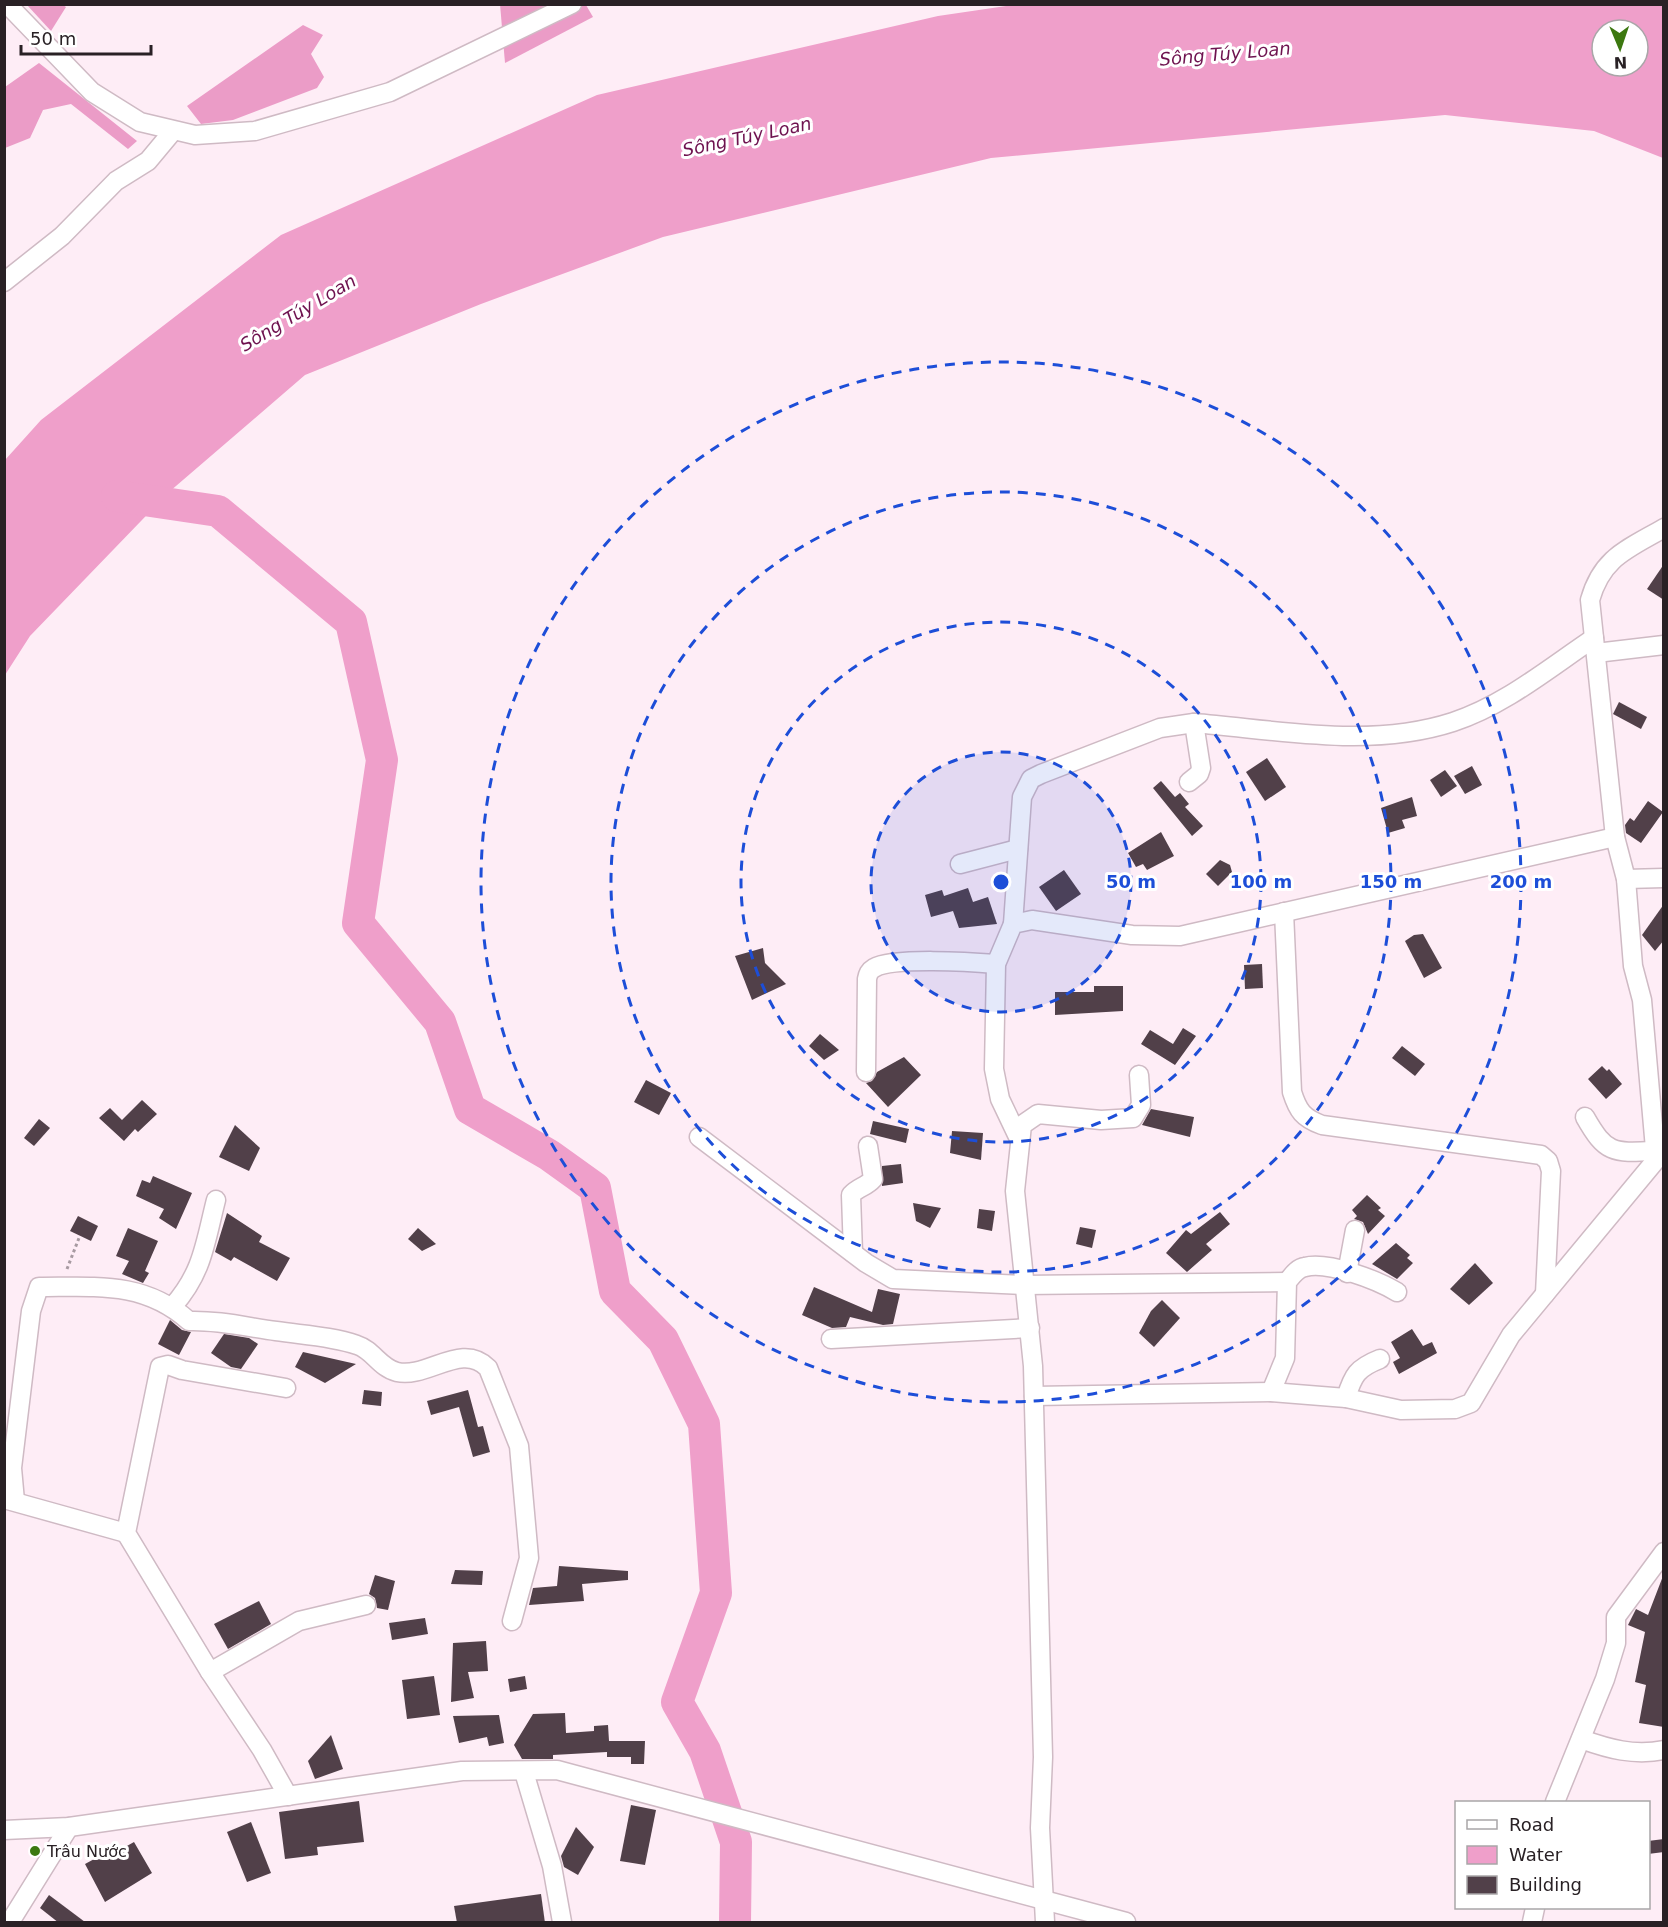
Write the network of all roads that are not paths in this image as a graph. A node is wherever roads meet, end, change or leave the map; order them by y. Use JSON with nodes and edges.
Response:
{"nodes":[{"id":1,"x":7,"y":4,"type":"edge"},
{"id":2,"x":572,"y":4,"type":"edge"},
{"id":3,"x":173,"y":131,"type":"junction"},
{"id":4,"x":4,"y":282,"type":"edge"},
{"id":5,"x":1664,"y":528,"type":"edge"},
{"id":6,"x":1664,"y":645,"type":"edge"},
{"id":7,"x":1595,"y":646,"type":"junction"},
{"id":8,"x":1194,"y":723,"type":"junction"},
{"id":9,"x":1189,"y":783,"type":"dead end"},
{"id":10,"x":1615,"y":837,"type":"junction"},
{"id":11,"x":1018,"y":849,"type":"junction"},
{"id":12,"x":960,"y":864,"type":"dead end"},
{"id":13,"x":1664,"y":878,"type":"edge"},
{"id":14,"x":1626,"y":879,"type":"junction"},
{"id":15,"x":1284,"y":912,"type":"junction"},
{"id":16,"x":1013,"y":924,"type":"junction"},
{"id":17,"x":996,"y":964,"type":"junction"},
{"id":18,"x":866,"y":1072,"type":"dead end"},
{"id":19,"x":1139,"y":1075,"type":"dead end"},
{"id":20,"x":1585,"y":1116,"type":"dead end"},
{"id":21,"x":699,"y":1137,"type":"dead end"},
{"id":22,"x":1022,"y":1145,"type":"junction"},
{"id":23,"x":868,"y":1146,"type":"dead end"},
{"id":24,"x":1658,"y":1156,"type":"edge"},
{"id":25,"x":216,"y":1200,"type":"dead end"},
{"id":26,"x":1355,"y":1230,"type":"dead end"},
{"id":27,"x":853,"y":1253,"type":"junction"},
{"id":28,"x":1347,"y":1273,"type":"junction"},
{"id":29,"x":1287,"y":1282,"type":"junction"},
{"id":30,"x":1023,"y":1285,"type":"junction"},
{"id":31,"x":1397,"y":1292,"type":"dead end"},
{"id":32,"x":1545,"y":1294,"type":"junction"},
{"id":33,"x":173,"y":1306,"type":"junction"},
{"id":34,"x":1030,"y":1328,"type":"junction"},
{"id":35,"x":831,"y":1339,"type":"dead end"},
{"id":36,"x":1380,"y":1359,"type":"dead end"},
{"id":37,"x":286,"y":1388,"type":"dead end"},
{"id":38,"x":1271,"y":1392,"type":"junction"},
{"id":39,"x":1034,"y":1396,"type":"junction"},
{"id":40,"x":1346,"y":1398,"type":"junction"},
{"id":41,"x":10,"y":1500,"type":"edge"},
{"id":42,"x":126,"y":1533,"type":"junction"},
{"id":43,"x":1664,"y":1552,"type":"edge"},
{"id":44,"x":366,"y":1605,"type":"dead end"},
{"id":45,"x":512,"y":1621,"type":"dead end"},
{"id":46,"x":210,"y":1672,"type":"junction"},
{"id":47,"x":1581,"y":1740,"type":"junction"},
{"id":48,"x":1664,"y":1750,"type":"edge"},
{"id":49,"x":524,"y":1772,"type":"junction"},
{"id":50,"x":288,"y":1797,"type":"junction"},
{"id":51,"x":1556,"y":1801,"type":"edge"},
{"id":52,"x":69,"y":1827,"type":"junction"},
{"id":53,"x":4,"y":1830,"type":"edge"},
{"id":54,"x":1045,"y":1900,"type":"junction"},
{"id":55,"x":10,"y":1923,"type":"edge"},
{"id":56,"x":562,"y":1923,"type":"edge"},
{"id":57,"x":1045,"y":1923,"type":"edge"},
{"id":58,"x":1126,"y":1923,"type":"edge"}],
"edges":[{"from":1,"to":3,"type":"street"},
{"from":2,"to":3,"type":"street"},
{"from":3,"to":4,"type":"street"},
{"from":5,"to":7,"type":"street"},
{"from":6,"to":7,"type":"street"},
{"from":7,"to":8,"type":"street"},
{"from":7,"to":10,"type":"street"},
{"from":8,"to":9,"type":"street"},
{"from":8,"to":11,"type":"street"},
{"from":10,"to":14,"type":"street"},
{"from":10,"to":15,"type":"street"},
{"from":11,"to":12,"type":"street"},
{"from":11,"to":16,"type":"street"},
{"from":13,"to":14,"type":"street"},
{"from":14,"to":24,"type":"street"},
{"from":15,"to":16,"type":"street"},
{"from":15,"to":32,"type":"street"},
{"from":16,"to":17,"type":"street"},
{"from":17,"to":18,"type":"street"},
{"from":17,"to":22,"type":"street"},
{"from":19,"to":22,"type":"street"},
{"from":20,"to":24,"type":"street"},
{"from":21,"to":27,"type":"street"},
{"from":22,"to":30,"type":"street"},
{"from":23,"to":27,"type":"street"},
{"from":24,"to":32,"type":"street"},
{"from":25,"to":33,"type":"street"},
{"from":26,"to":28,"type":"street"},
{"from":27,"to":30,"type":"street"},
{"from":28,"to":29,"type":"street"},
{"from":28,"to":31,"type":"street"},
{"from":29,"to":30,"type":"street"},
{"from":29,"to":38,"type":"street"},
{"from":30,"to":34,"type":"street"},
{"from":32,"to":40,"type":"street"},
{"from":33,"to":41,"type":"street"},
{"from":33,"to":45,"type":"street"},
{"from":34,"to":35,"type":"street"},
{"from":34,"to":39,"type":"street"},
{"from":36,"to":40,"type":"street"},
{"from":37,"to":42,"type":"street"},
{"from":38,"to":39,"type":"street"},
{"from":38,"to":40,"type":"street"},
{"from":39,"to":54,"type":"street"},
{"from":41,"to":42,"type":"street"},
{"from":42,"to":46,"type":"street"},
{"from":43,"to":47,"type":"street"},
{"from":44,"to":46,"type":"street"},
{"from":46,"to":50,"type":"street"},
{"from":47,"to":48,"type":"street"},
{"from":47,"to":51,"type":"street"},
{"from":49,"to":50,"type":"street"},
{"from":49,"to":54,"type":"street"},
{"from":49,"to":56,"type":"street"},
{"from":50,"to":52,"type":"street"},
{"from":52,"to":53,"type":"street"},
{"from":52,"to":55,"type":"street"},
{"from":54,"to":57,"type":"street"},
{"from":54,"to":58,"type":"street"}]}
